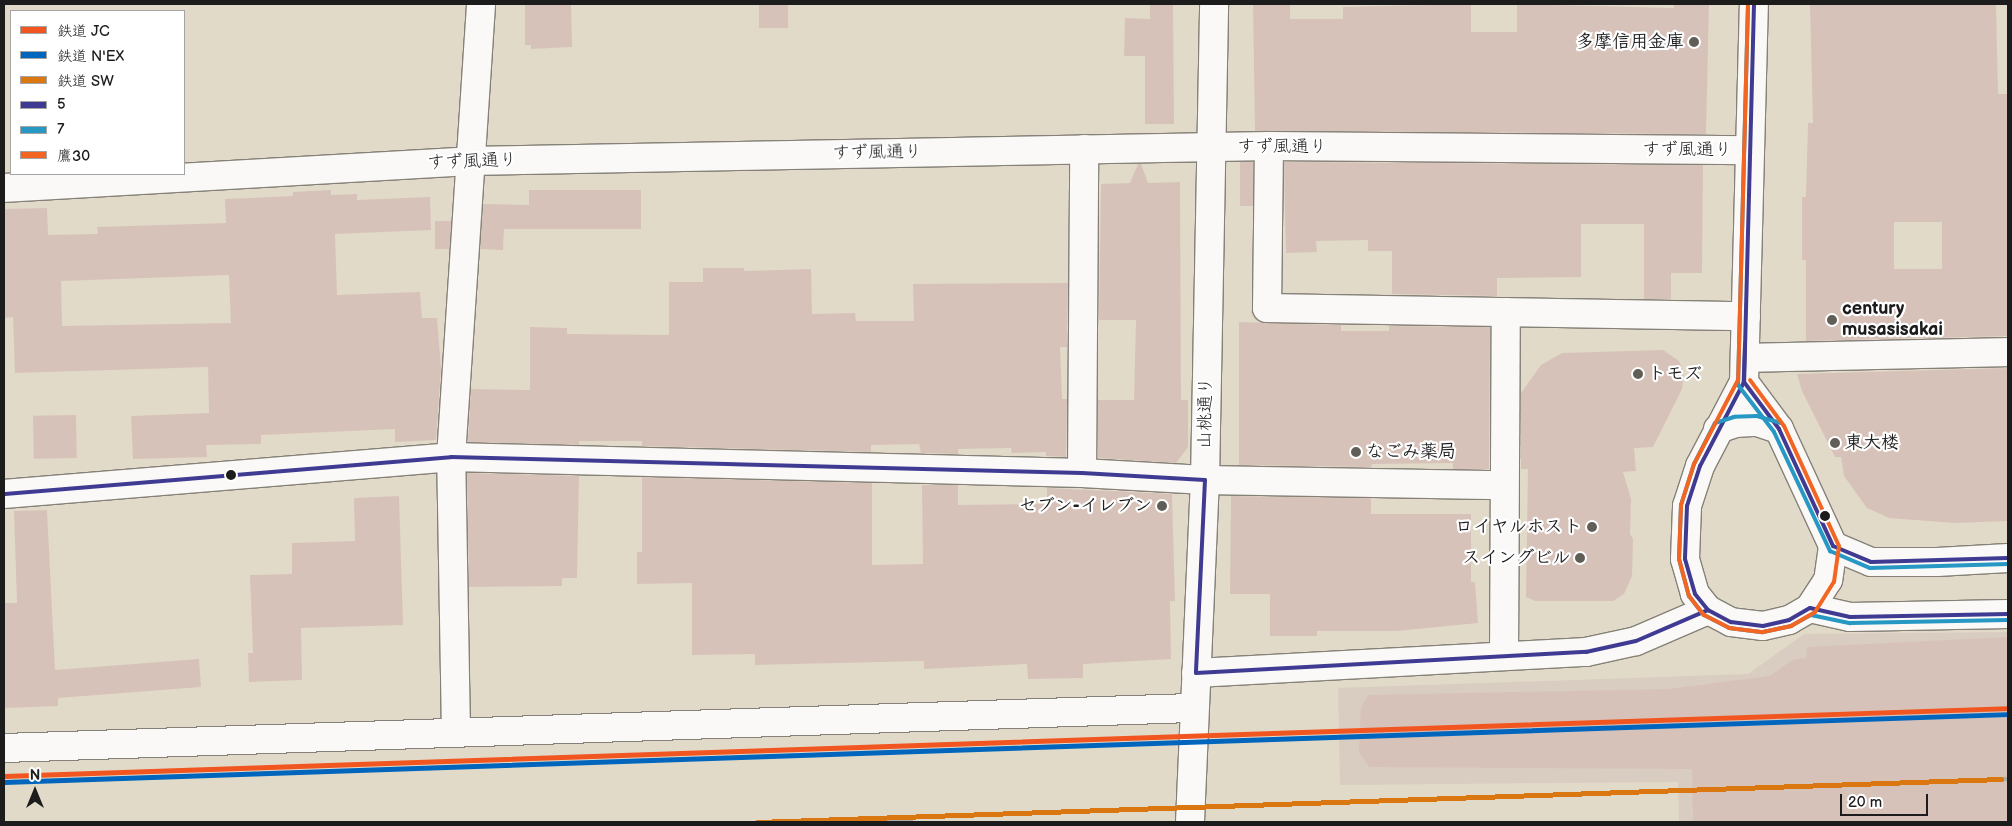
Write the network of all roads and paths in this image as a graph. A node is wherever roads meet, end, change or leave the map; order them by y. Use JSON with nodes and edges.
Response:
{"nodes":[{"id":1,"x":481,"y":4,"type":"edge"},
{"id":2,"x":1214,"y":4,"type":"edge"},
{"id":3,"x":1754,"y":4,"type":"edge"},
{"id":4,"x":1269,"y":146,"type":"junction"},
{"id":5,"x":1210,"y":147,"type":"junction"},
{"id":6,"x":1084,"y":149,"type":"junction"},
{"id":7,"x":1750,"y":150,"type":"junction"},
{"id":8,"x":469,"y":161,"type":"junction"},
{"id":9,"x":4,"y":188,"type":"edge"},
{"id":10,"x":1506,"y":312,"type":"junction"},
{"id":11,"x":1746,"y":316,"type":"junction"},
{"id":12,"x":2008,"y":352,"type":"edge"},
{"id":13,"x":1745,"y":370,"type":"junction"},
{"id":14,"x":1718,"y":429,"type":"junction"},
{"id":15,"x":1779,"y":429,"type":"junction"},
{"id":16,"x":451,"y":457,"type":"junction"},
{"id":17,"x":1082,"y":473,"type":"junction"},
{"id":18,"x":1205,"y":480,"type":"junction"},
{"id":19,"x":1504,"y":485,"type":"junction"},
{"id":20,"x":4,"y":494,"type":"edge"},
{"id":21,"x":1833,"y":546,"type":"junction"},
{"id":22,"x":2008,"y":558,"type":"edge"},
{"id":23,"x":1810,"y":608,"type":"junction"},
{"id":24,"x":1708,"y":610,"type":"junction"},
{"id":25,"x":2008,"y":614,"type":"edge"},
{"id":26,"x":1504,"y":656,"type":"junction"},
{"id":27,"x":1196,"y":672,"type":"junction"},
{"id":28,"x":1194,"y":708,"type":"junction"},
{"id":29,"x":456,"y":733,"type":"junction"},
{"id":30,"x":4,"y":748,"type":"edge"},
{"id":31,"x":1190,"y":822,"type":"edge"}],
"edges":[{"from":1,"to":8,"type":"street"},
{"from":2,"to":5,"type":"street","name":"山桃通り"},
{"from":3,"to":7,"type":"street"},
{"from":4,"to":5,"type":"street","name":"すず風通り"},
{"from":4,"to":7,"type":"street","name":"すず風通り"},
{"from":4,"to":10,"type":"street"},
{"from":5,"to":6,"type":"street","name":"すず風通り"},
{"from":5,"to":18,"type":"street","name":"山桃通り"},
{"from":6,"to":8,"type":"street","name":"すず風通り"},
{"from":6,"to":17,"type":"street"},
{"from":7,"to":11,"type":"street"},
{"from":8,"to":9,"type":"street","name":"すず風通り"},
{"from":8,"to":16,"type":"street"},
{"from":10,"to":11,"type":"street"},
{"from":10,"to":19,"type":"street"},
{"from":11,"to":13,"type":"street"},
{"from":12,"to":13,"type":"street"},
{"from":13,"to":14,"type":"street"},
{"from":13,"to":15,"type":"street"},
{"from":14,"to":15,"type":"street"},
{"from":14,"to":24,"type":"street"},
{"from":15,"to":21,"type":"street"},
{"from":16,"to":17,"type":"street"},
{"from":16,"to":20,"type":"street"},
{"from":16,"to":29,"type":"street"},
{"from":17,"to":18,"type":"street"},
{"from":18,"to":19,"type":"street"},
{"from":18,"to":27,"type":"street","name":"山桃通り"},
{"from":19,"to":26,"type":"street"},
{"from":21,"to":22,"type":"street"},
{"from":21,"to":23,"type":"street"},
{"from":23,"to":24,"type":"street"},
{"from":23,"to":25,"type":"street"},
{"from":24,"to":26,"type":"street"},
{"from":26,"to":27,"type":"street"},
{"from":27,"to":28,"type":"street","name":"山桃通り"},
{"from":28,"to":29,"type":"street"},
{"from":28,"to":31,"type":"street","name":"山桃通り"},
{"from":29,"to":30,"type":"street"}]}
